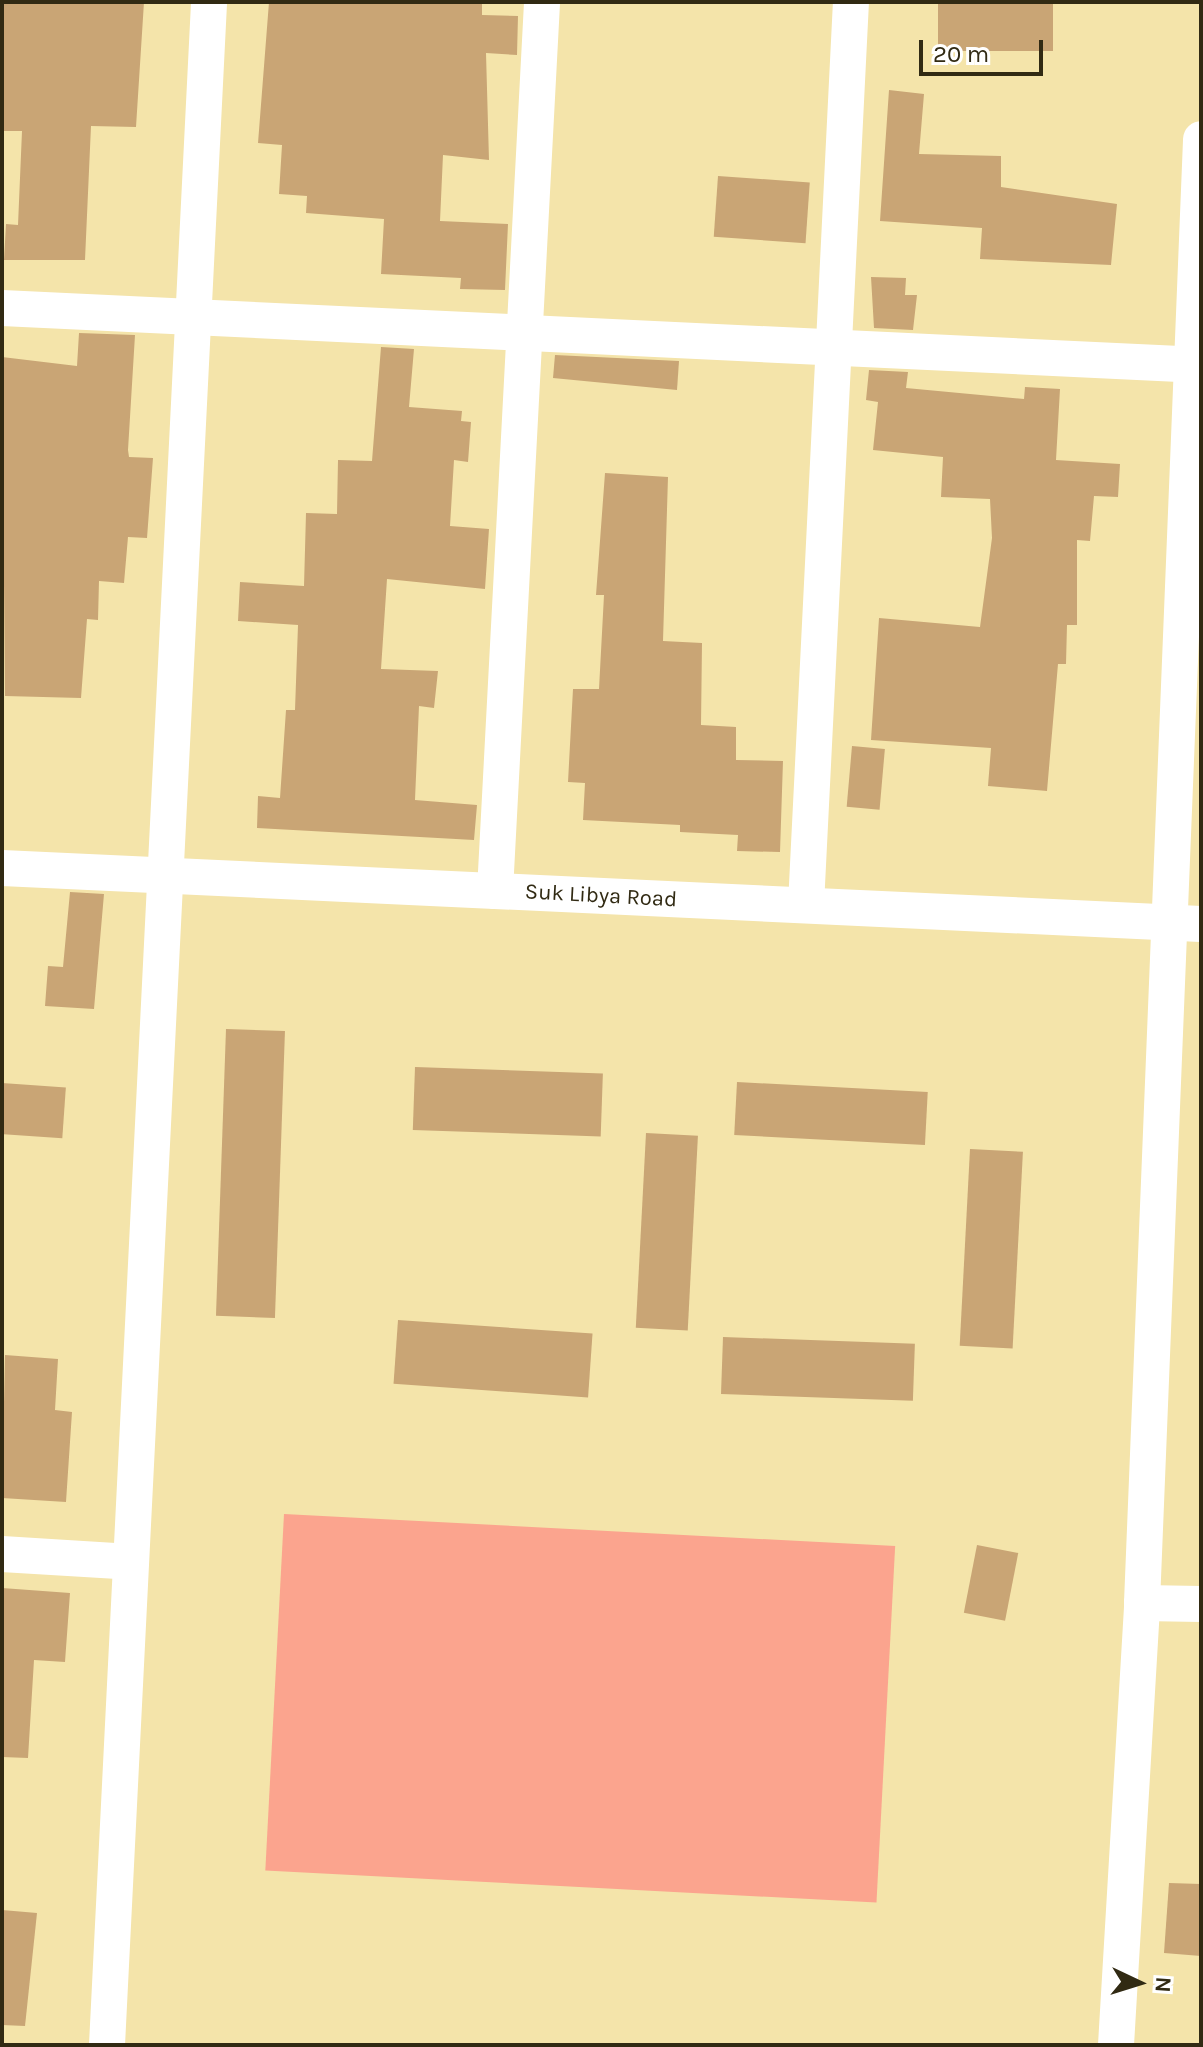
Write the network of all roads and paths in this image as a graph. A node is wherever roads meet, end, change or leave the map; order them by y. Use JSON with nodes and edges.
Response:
{"nodes":[{"id":1,"x":209,"y":2,"type":"edge"},
{"id":2,"x":542,"y":2,"type":"edge"},
{"id":3,"x":851,"y":2,"type":"edge"},
{"id":4,"x":1201,"y":139,"type":"edge"},
{"id":5,"x":2,"y":308,"type":"edge"},
{"id":6,"x":192,"y":317,"type":"junction"},
{"id":7,"x":525,"y":333,"type":"junction"},
{"id":8,"x":835,"y":348,"type":"junction"},
{"id":9,"x":1196,"y":365,"type":"edge"},
{"id":10,"x":2,"y":868,"type":"edge"},
{"id":11,"x":165,"y":876,"type":"junction"},
{"id":12,"x":495,"y":891,"type":"junction"},
{"id":13,"x":806,"y":905,"type":"junction"},
{"id":14,"x":1184,"y":923,"type":"edge"},
{"id":15,"x":2,"y":1554,"type":"edge"},
{"id":16,"x":131,"y":1562,"type":"junction"},
{"id":17,"x":1142,"y":1603,"type":"junction"},
{"id":18,"x":1201,"y":1604,"type":"edge"},
{"id":19,"x":107,"y":2045,"type":"edge"},
{"id":20,"x":1116,"y":2045,"type":"edge"}],
"edges":[{"from":1,"to":6,"type":"street"},
{"from":2,"to":7,"type":"street"},
{"from":3,"to":8,"type":"street"},
{"from":4,"to":9,"type":"street"},
{"from":5,"to":6,"type":"street"},
{"from":6,"to":7,"type":"street"},
{"from":6,"to":11,"type":"street"},
{"from":7,"to":8,"type":"street"},
{"from":7,"to":12,"type":"street"},
{"from":8,"to":9,"type":"street"},
{"from":8,"to":13,"type":"street"},
{"from":9,"to":14,"type":"street"},
{"from":10,"to":11,"type":"street","name":"Suk Libya Road"},
{"from":11,"to":12,"type":"street","name":"Suk Libya Road"},
{"from":11,"to":16,"type":"street"},
{"from":12,"to":13,"type":"street","name":"Suk Libya Road"},
{"from":13,"to":14,"type":"street","name":"Suk Libya Road"},
{"from":14,"to":17,"type":"street"},
{"from":15,"to":16,"type":"street"},
{"from":16,"to":19,"type":"street"},
{"from":17,"to":18,"type":"street"},
{"from":17,"to":20,"type":"street"}]}
